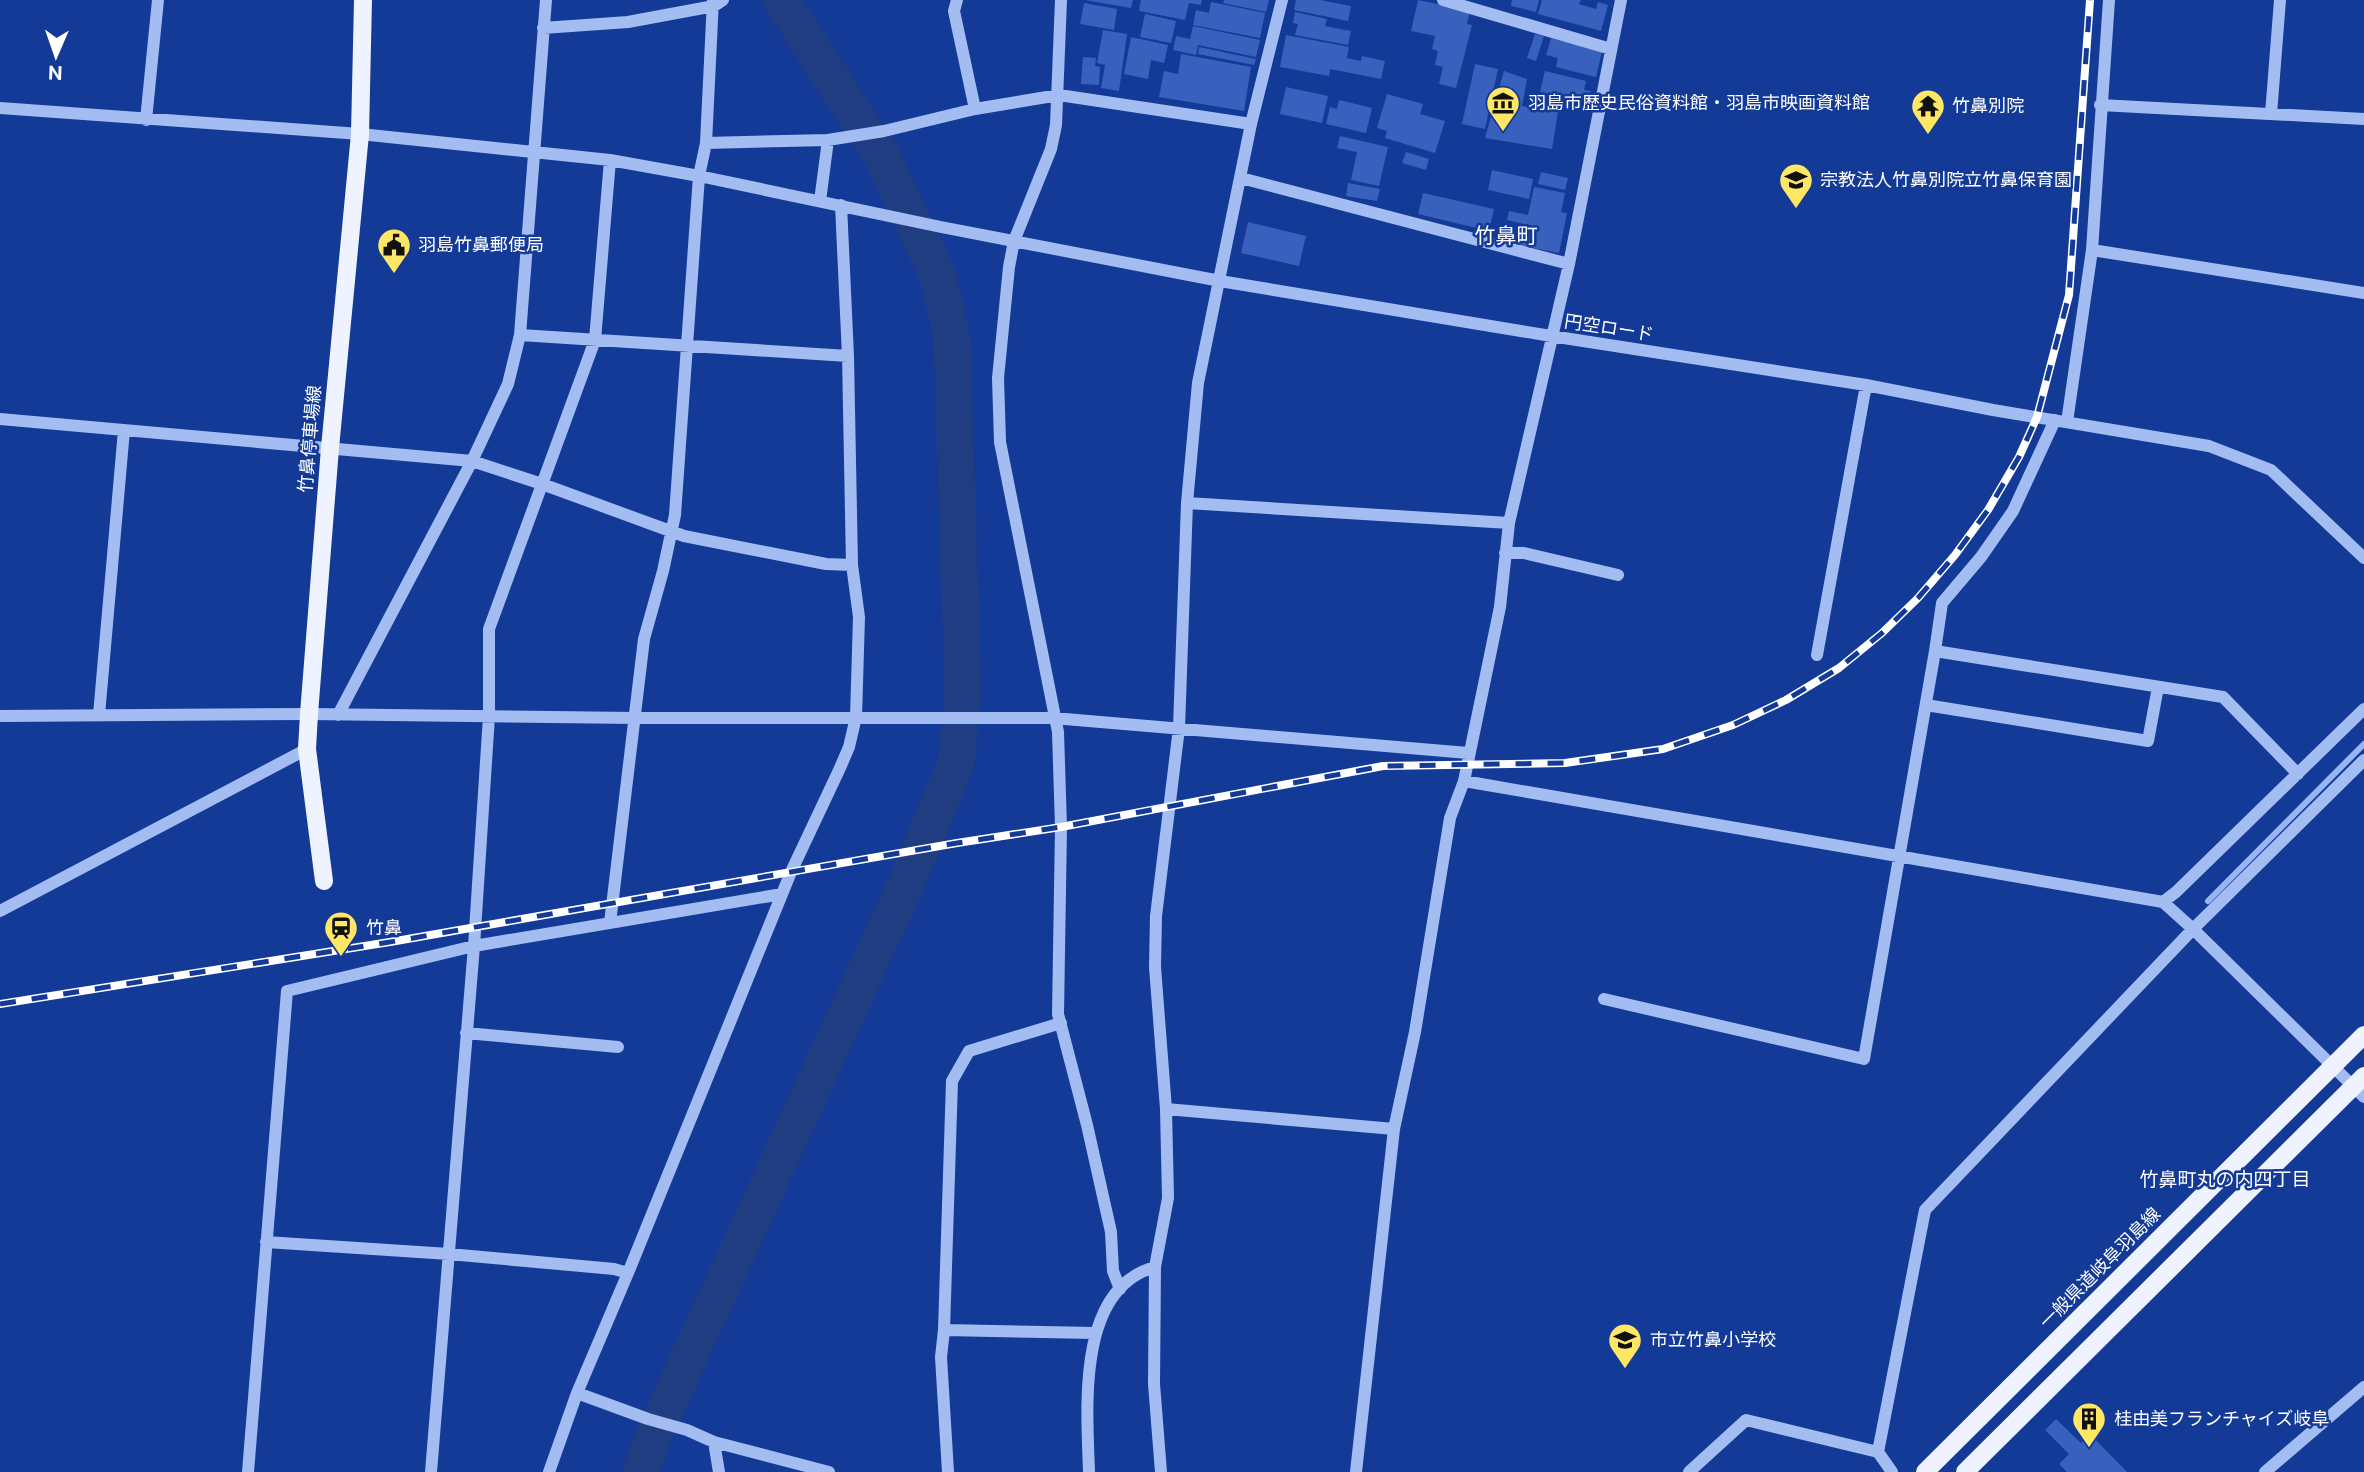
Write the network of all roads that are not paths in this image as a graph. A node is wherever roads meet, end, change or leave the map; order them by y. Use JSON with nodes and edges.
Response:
{"nodes":[{"id":1,"x":158,"y":0,"type":"edge"},
{"id":2,"x":363,"y":0,"type":"edge"},
{"id":3,"x":546,"y":0,"type":"edge"},
{"id":4,"x":957,"y":0,"type":"edge"},
{"id":5,"x":1062,"y":0,"type":"edge"},
{"id":6,"x":1282,"y":0,"type":"edge"},
{"id":7,"x":1443,"y":0,"type":"edge"},
{"id":8,"x":1621,"y":0,"type":"edge"},
{"id":9,"x":2109,"y":0,"type":"edge"},
{"id":10,"x":2280,"y":0,"type":"edge"},
{"id":11,"x":717,"y":2,"type":"edge"},
{"id":12,"x":543,"y":28,"type":"junction"},
{"id":13,"x":1611,"y":49,"type":"junction"},
{"id":14,"x":1059,"y":95,"type":"junction"},
{"id":15,"x":2100,"y":105,"type":"junction"},
{"id":16,"x":0,"y":108,"type":"edge"},
{"id":17,"x":975,"y":109,"type":"junction"},
{"id":18,"x":2271,"y":114,"type":"junction"},
{"id":19,"x":2364,"y":119,"type":"edge"},
{"id":20,"x":146,"y":120,"type":"junction"},
{"id":21,"x":1251,"y":124,"type":"junction"},
{"id":22,"x":360,"y":134,"type":"junction"},
{"id":23,"x":828,"y":140,"type":"junction"},
{"id":24,"x":706,"y":143,"type":"junction"},
{"id":25,"x":534,"y":152,"type":"junction"},
{"id":26,"x":610,"y":160,"type":"junction"},
{"id":27,"x":699,"y":176,"type":"junction"},
{"id":28,"x":1241,"y":178,"type":"junction"},
{"id":29,"x":820,"y":201,"type":"junction"},
{"id":30,"x":841,"y":205,"type":"junction"},
{"id":31,"x":1014,"y":241,"type":"junction"},
{"id":32,"x":2092,"y":250,"type":"junction"},
{"id":33,"x":1569,"y":264,"type":"junction"},
{"id":34,"x":1220,"y":281,"type":"junction"},
{"id":35,"x":2364,"y":293,"type":"edge"},
{"id":36,"x":520,"y":335,"type":"junction"},
{"id":37,"x":1551,"y":336,"type":"junction"},
{"id":38,"x":595,"y":340,"type":"junction"},
{"id":39,"x":687,"y":346,"type":"junction"},
{"id":40,"x":848,"y":356,"type":"junction"},
{"id":41,"x":1866,"y":385,"type":"junction"},
{"id":42,"x":0,"y":419,"type":"edge"},
{"id":43,"x":2061,"y":421,"type":"junction"},
{"id":44,"x":124,"y":430,"type":"junction"},
{"id":45,"x":330,"y":448,"type":"junction"},
{"id":46,"x":472,"y":461,"type":"junction"},
{"id":47,"x":542,"y":484,"type":"junction"},
{"id":48,"x":1187,"y":503,"type":"junction"},
{"id":49,"x":1509,"y":523,"type":"junction"},
{"id":50,"x":673,"y":531,"type":"junction"},
{"id":51,"x":1505,"y":553,"type":"junction"},
{"id":52,"x":2364,"y":558,"type":"edge"},
{"id":53,"x":852,"y":565,"type":"junction"},
{"id":54,"x":1618,"y":575,"type":"dead end"},
{"id":55,"x":1935,"y":651,"type":"junction"},
{"id":56,"x":1817,"y":655,"type":"dead end"},
{"id":57,"x":2158,"y":687,"type":"junction"},
{"id":58,"x":1926,"y":705,"type":"junction"},
{"id":59,"x":2364,"y":709,"type":"edge"},
{"id":60,"x":309,"y":714,"type":"junction"},
{"id":61,"x":99,"y":715,"type":"junction"},
{"id":62,"x":338,"y":715,"type":"junction"},
{"id":63,"x":0,"y":716,"type":"edge"},
{"id":64,"x":489,"y":716,"type":"junction"},
{"id":65,"x":856,"y":717,"type":"junction"},
{"id":66,"x":635,"y":718,"type":"junction"},
{"id":67,"x":1053,"y":718,"type":"junction"},
{"id":68,"x":1180,"y":728,"type":"junction"},
{"id":69,"x":307,"y":749,"type":"junction"},
{"id":70,"x":1468,"y":753,"type":"junction"},
{"id":71,"x":2364,"y":760,"type":"edge"},
{"id":72,"x":2298,"y":774,"type":"junction"},
{"id":73,"x":1464,"y":780,"type":"junction"},
{"id":74,"x":1900,"y":857,"type":"junction"},
{"id":75,"x":324,"y":881,"type":"dead end"},
{"id":76,"x":782,"y":894,"type":"junction"},
{"id":77,"x":2163,"y":902,"type":"junction"},
{"id":78,"x":0,"y":911,"type":"edge"},
{"id":79,"x":610,"y":923,"type":"junction"},
{"id":80,"x":2193,"y":929,"type":"junction"},
{"id":81,"x":474,"y":946,"type":"junction"},
{"id":82,"x":1604,"y":999,"type":"dead end"},
{"id":83,"x":1060,"y":1023,"type":"junction"},
{"id":84,"x":466,"y":1033,"type":"junction"},
{"id":85,"x":2364,"y":1035,"type":"edge"},
{"id":86,"x":618,"y":1047,"type":"dead end"},
{"id":87,"x":2332,"y":1067,"type":"junction"},
{"id":88,"x":2361,"y":1086,"type":"edge"},
{"id":89,"x":1166,"y":1109,"type":"junction"},
{"id":90,"x":1394,"y":1129,"type":"junction"},
{"id":91,"x":266,"y":1242,"type":"junction"},
{"id":92,"x":449,"y":1254,"type":"junction"},
{"id":93,"x":1155,"y":1267,"type":"junction"},
{"id":94,"x":628,"y":1273,"type":"junction"},
{"id":95,"x":1120,"y":1289,"type":"junction"},
{"id":96,"x":944,"y":1330,"type":"junction"},
{"id":97,"x":1095,"y":1333,"type":"junction"},
{"id":98,"x":2364,"y":1387,"type":"edge"},
{"id":99,"x":577,"y":1392,"type":"junction"},
{"id":100,"x":714,"y":1442,"type":"junction"},
{"id":101,"x":1878,"y":1452,"type":"junction"},
{"id":102,"x":248,"y":1472,"type":"edge"},
{"id":103,"x":431,"y":1472,"type":"edge"},
{"id":104,"x":549,"y":1472,"type":"edge"},
{"id":105,"x":719,"y":1472,"type":"edge"},
{"id":106,"x":829,"y":1472,"type":"edge"},
{"id":107,"x":947,"y":1472,"type":"edge"},
{"id":108,"x":1089,"y":1472,"type":"edge"},
{"id":109,"x":1161,"y":1472,"type":"edge"},
{"id":110,"x":1356,"y":1472,"type":"edge"},
{"id":111,"x":1689,"y":1472,"type":"edge"},
{"id":112,"x":1892,"y":1472,"type":"edge"},
{"id":113,"x":1925,"y":1472,"type":"edge"},
{"id":114,"x":1965,"y":1472,"type":"edge"},
{"id":115,"x":2265,"y":1472,"type":"edge"}],
"edges":[{"from":1,"to":20,"type":"street"},
{"from":2,"to":22,"type":"main road","name":"竹鼻停車場線"},
{"from":3,"to":12,"type":"street"},
{"from":4,"to":17,"type":"street"},
{"from":5,"to":14,"type":"street"},
{"from":6,"to":21,"type":"street"},
{"from":7,"to":13,"type":"street"},
{"from":8,"to":13,"type":"street"},
{"from":9,"to":15,"type":"street"},
{"from":10,"to":18,"type":"street"},
{"from":11,"to":12,"type":"street"},
{"from":11,"to":24,"type":"street"},
{"from":12,"to":25,"type":"street"},
{"from":13,"to":33,"type":"street"},
{"from":14,"to":17,"type":"street"},
{"from":14,"to":21,"type":"street"},
{"from":14,"to":31,"type":"street"},
{"from":15,"to":18,"type":"street"},
{"from":15,"to":32,"type":"street"},
{"from":16,"to":20,"type":"street","name":"円空ロード"},
{"from":17,"to":23,"type":"street"},
{"from":18,"to":19,"type":"street"},
{"from":20,"to":22,"type":"street","name":"円空ロード"},
{"from":21,"to":28,"type":"street"},
{"from":22,"to":25,"type":"street","name":"円空ロード"},
{"from":22,"to":45,"type":"main road","name":"竹鼻停車場線"},
{"from":23,"to":24,"type":"street"},
{"from":23,"to":29,"type":"street"},
{"from":24,"to":27,"type":"street"},
{"from":25,"to":26,"type":"street","name":"円空ロード"},
{"from":25,"to":36,"type":"street"},
{"from":26,"to":27,"type":"street","name":"円空ロード"},
{"from":26,"to":38,"type":"street"},
{"from":27,"to":29,"type":"street","name":"円空ロード"},
{"from":27,"to":39,"type":"street"},
{"from":28,"to":33,"type":"street"},
{"from":28,"to":34,"type":"street"},
{"from":29,"to":30,"type":"street","name":"円空ロード"},
{"from":30,"to":31,"type":"street","name":"円空ロード"},
{"from":30,"to":40,"type":"street"},
{"from":31,"to":34,"type":"street","name":"円空ロード"},
{"from":31,"to":67,"type":"street"},
{"from":32,"to":35,"type":"street"},
{"from":32,"to":43,"type":"street"},
{"from":33,"to":37,"type":"street"},
{"from":34,"to":37,"type":"street","name":"円空ロード"},
{"from":34,"to":48,"type":"street"},
{"from":36,"to":38,"type":"street"},
{"from":36,"to":46,"type":"street"},
{"from":37,"to":41,"type":"street","name":"円空ロード"},
{"from":37,"to":49,"type":"street"},
{"from":38,"to":39,"type":"street"},
{"from":38,"to":47,"type":"street"},
{"from":39,"to":40,"type":"street"},
{"from":39,"to":50,"type":"street"},
{"from":40,"to":53,"type":"street"},
{"from":41,"to":43,"type":"street","name":"円空ロード"},
{"from":41,"to":56,"type":"street"},
{"from":42,"to":44,"type":"street"},
{"from":43,"to":52,"type":"street","name":"円空ロード"},
{"from":43,"to":55,"type":"street"},
{"from":44,"to":45,"type":"street"},
{"from":44,"to":61,"type":"street"},
{"from":45,"to":46,"type":"street"},
{"from":45,"to":60,"type":"main road","name":"竹鼻停車場線"},
{"from":46,"to":47,"type":"street"},
{"from":46,"to":62,"type":"street"},
{"from":47,"to":50,"type":"street"},
{"from":47,"to":64,"type":"street"},
{"from":48,"to":49,"type":"street"},
{"from":48,"to":68,"type":"street"},
{"from":49,"to":51,"type":"street"},
{"from":50,"to":53,"type":"street"},
{"from":50,"to":66,"type":"street"},
{"from":51,"to":54,"type":"street"},
{"from":51,"to":70,"type":"street"},
{"from":53,"to":65,"type":"street"},
{"from":55,"to":57,"type":"street"},
{"from":55,"to":58,"type":"street"},
{"from":57,"to":58,"type":"street"},
{"from":57,"to":72,"type":"street"},
{"from":58,"to":74,"type":"street"},
{"from":59,"to":72,"type":"street"},
{"from":60,"to":61,"type":"street"},
{"from":60,"to":62,"type":"street"},
{"from":60,"to":69,"type":"main road","name":"竹鼻停車場線"},
{"from":61,"to":63,"type":"street"},
{"from":62,"to":64,"type":"street"},
{"from":64,"to":66,"type":"street"},
{"from":64,"to":81,"type":"street"},
{"from":65,"to":66,"type":"street"},
{"from":65,"to":67,"type":"street"},
{"from":65,"to":76,"type":"street"},
{"from":66,"to":79,"type":"street"},
{"from":67,"to":68,"type":"street"},
{"from":67,"to":83,"type":"street"},
{"from":68,"to":70,"type":"street"},
{"from":68,"to":89,"type":"street"},
{"from":69,"to":75,"type":"main road","name":"竹鼻停車場線"},
{"from":69,"to":78,"type":"street"},
{"from":70,"to":73,"type":"street"},
{"from":71,"to":80,"type":"street"},
{"from":72,"to":77,"type":"street"},
{"from":73,"to":74,"type":"street"},
{"from":73,"to":90,"type":"street"},
{"from":74,"to":77,"type":"street"},
{"from":74,"to":82,"type":"street"},
{"from":76,"to":79,"type":"street"},
{"from":76,"to":94,"type":"street"},
{"from":77,"to":80,"type":"street"},
{"from":79,"to":81,"type":"street"},
{"from":80,"to":87,"type":"street"},
{"from":80,"to":101,"type":"street"},
{"from":81,"to":84,"type":"street"},
{"from":81,"to":91,"type":"street"},
{"from":83,"to":95,"type":"street"},
{"from":83,"to":96,"type":"street"},
{"from":84,"to":86,"type":"street"},
{"from":84,"to":92,"type":"street"},
{"from":85,"to":87,"type":"main road","name":"一般県道岐阜羽島線"},
{"from":87,"to":88,"type":"street"},
{"from":87,"to":113,"type":"main road","name":"一般県道岐阜羽島線"},
{"from":88,"to":114,"type":"main road"},
{"from":89,"to":90,"type":"street"},
{"from":89,"to":93,"type":"street"},
{"from":90,"to":110,"type":"street"},
{"from":91,"to":92,"type":"street"},
{"from":91,"to":102,"type":"street"},
{"from":92,"to":94,"type":"street"},
{"from":92,"to":103,"type":"street"},
{"from":93,"to":95,"type":"street"},
{"from":93,"to":109,"type":"street"},
{"from":94,"to":99,"type":"street"},
{"from":95,"to":97,"type":"street"},
{"from":96,"to":97,"type":"street"},
{"from":96,"to":107,"type":"street"},
{"from":97,"to":108,"type":"street"},
{"from":98,"to":115,"type":"street"},
{"from":99,"to":100,"type":"street"},
{"from":99,"to":104,"type":"street"},
{"from":100,"to":105,"type":"street"},
{"from":100,"to":106,"type":"street"},
{"from":101,"to":111,"type":"street"},
{"from":101,"to":112,"type":"street"}]}
